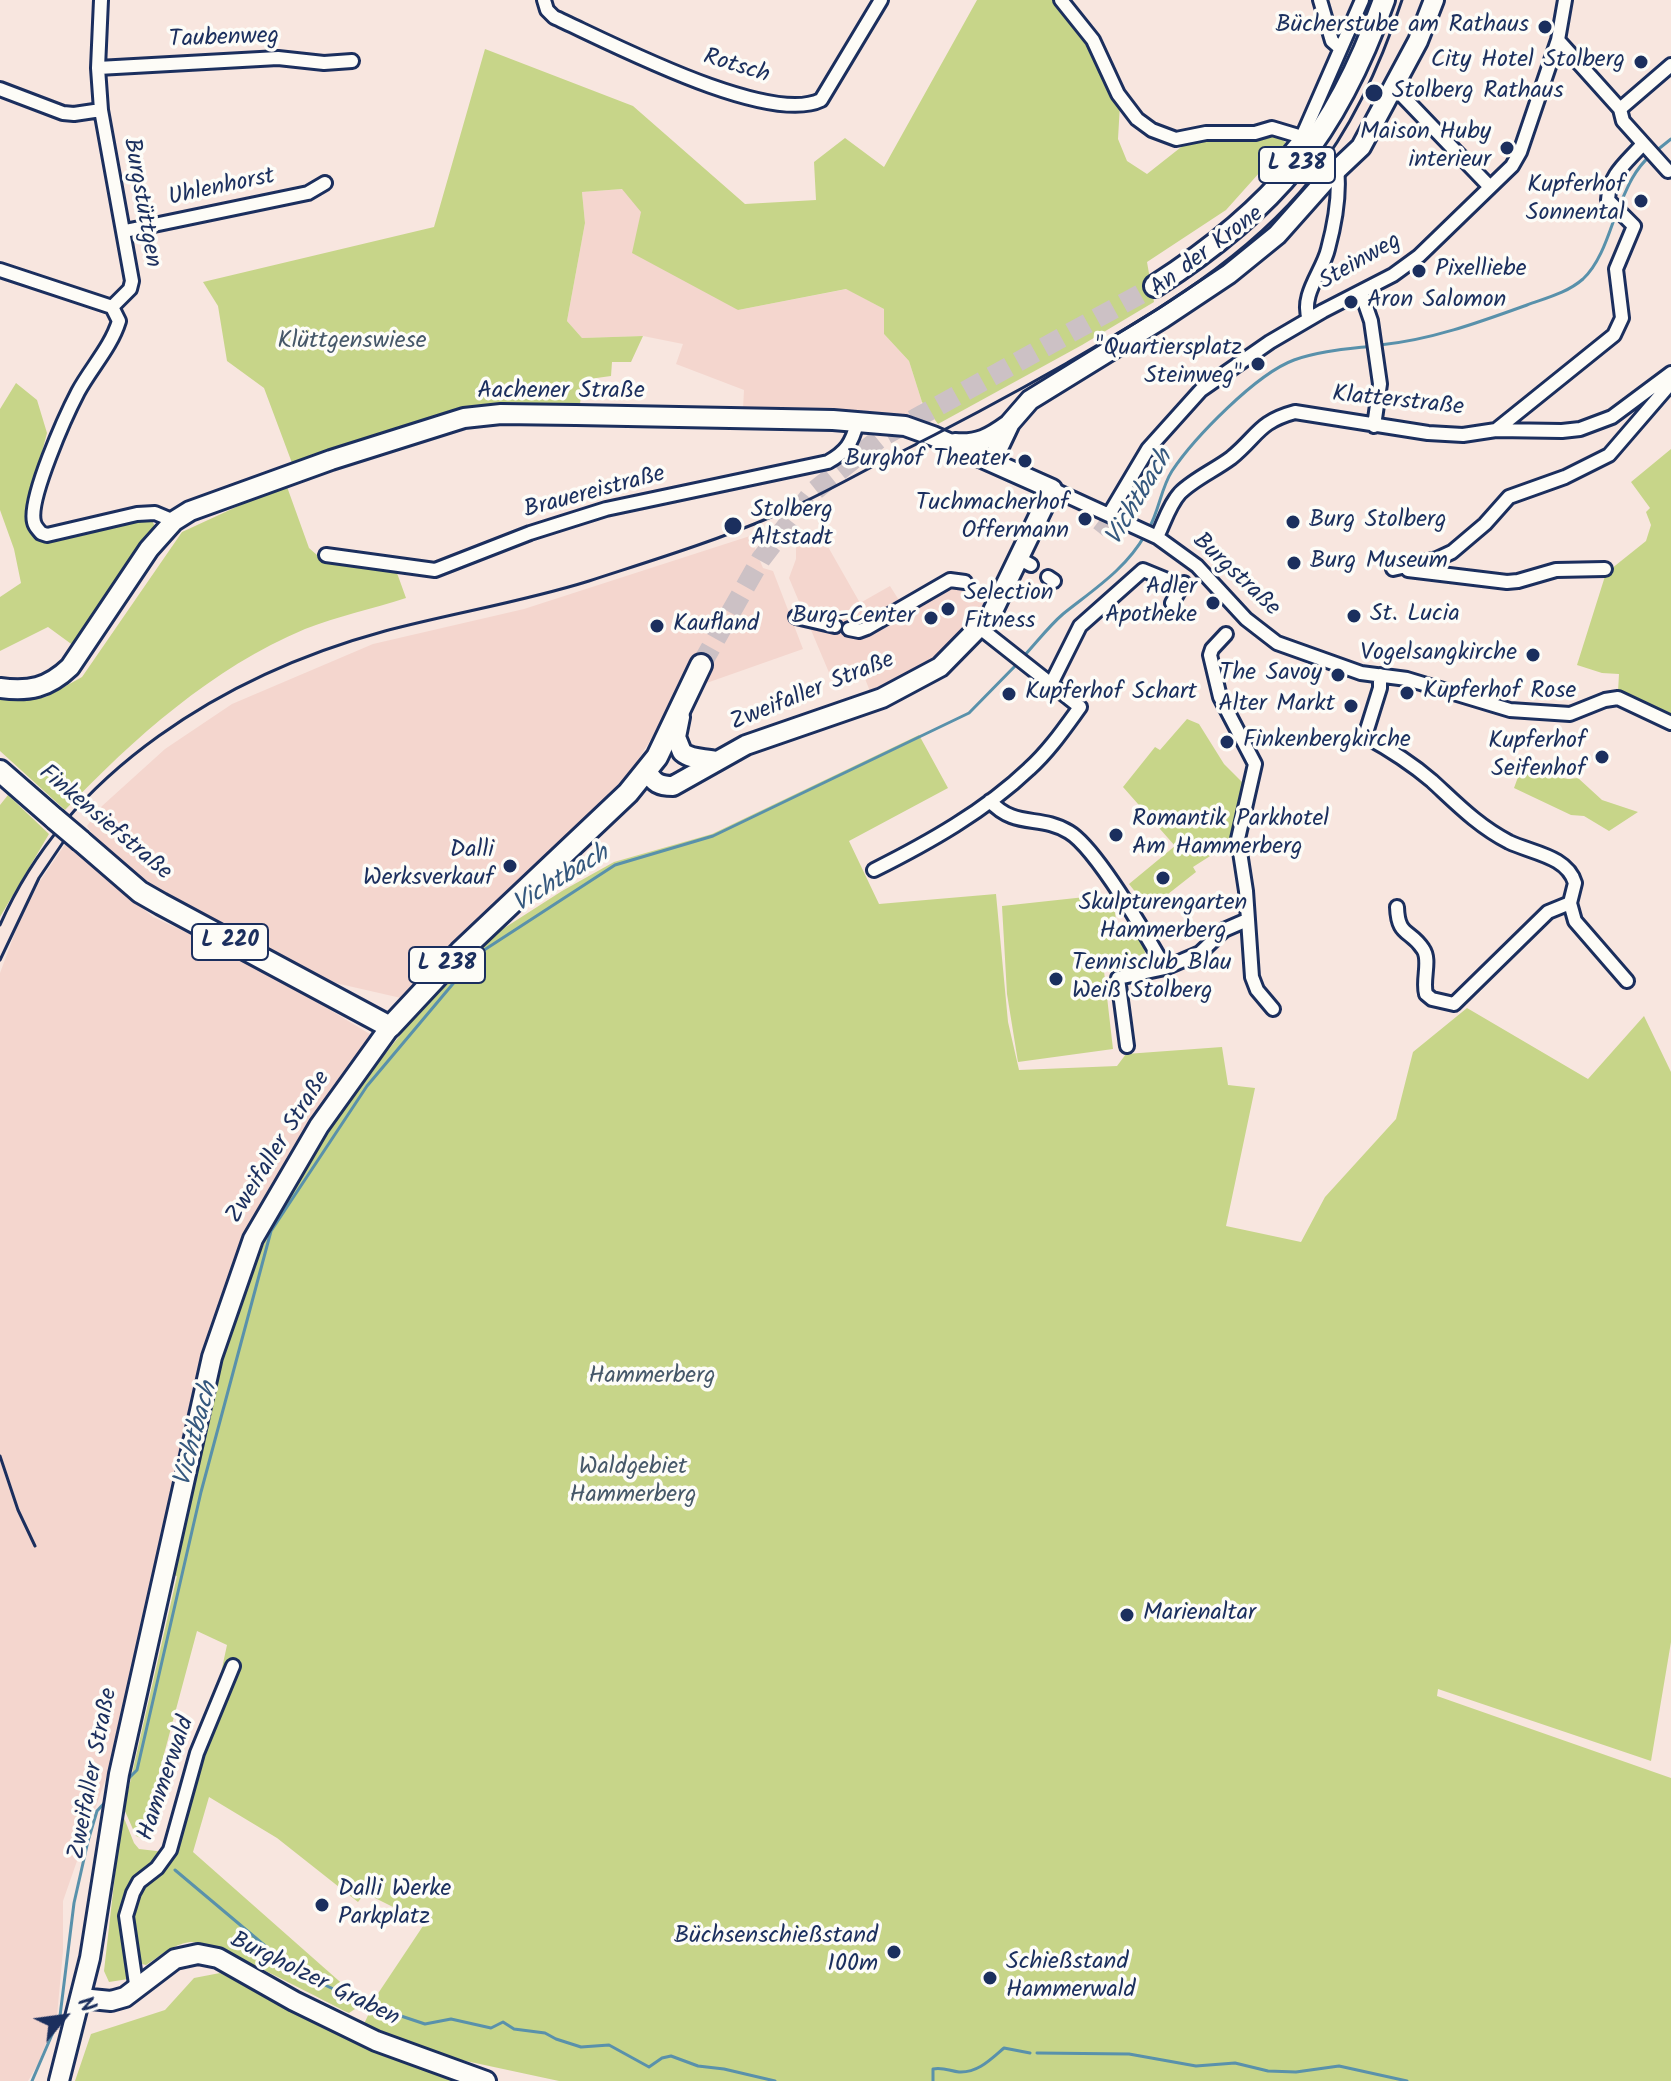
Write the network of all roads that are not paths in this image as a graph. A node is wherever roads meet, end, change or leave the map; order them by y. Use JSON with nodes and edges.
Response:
{"nodes":[{"id":1,"x":101,"y":0,"type":"edge"},
{"id":2,"x":544,"y":0,"type":"edge"},
{"id":3,"x":881,"y":0,"type":"edge"},
{"id":4,"x":1061,"y":0,"type":"edge"},
{"id":5,"x":1320,"y":0,"type":"edge"},
{"id":6,"x":1362,"y":0,"type":"edge"},
{"id":7,"x":1384,"y":0,"type":"edge"},
{"id":8,"x":1434,"y":0,"type":"edge"},
{"id":9,"x":1565,"y":0,"type":"edge"},
{"id":10,"x":1558,"y":40,"type":"junction"},
{"id":11,"x":1340,"y":48,"type":"junction"},
{"id":12,"x":352,"y":61,"type":"dead end"},
{"id":13,"x":1671,"y":65,"type":"edge"},
{"id":14,"x":98,"y":68,"type":"junction"},
{"id":15,"x":1394,"y":87,"type":"junction"},
{"id":16,"x":0,"y":89,"type":"edge"},
{"id":17,"x":1620,"y":109,"type":"junction"},
{"id":18,"x":101,"y":110,"type":"junction"},
{"id":19,"x":1302,"y":137,"type":"junction"},
{"id":20,"x":1644,"y":146,"type":"junction"},
{"id":21,"x":1287,"y":155,"type":"dead end"},
{"id":22,"x":1664,"y":166,"type":"dead end"},
{"id":23,"x":1337,"y":168,"type":"junction"},
{"id":24,"x":325,"y":183,"type":"dead end"},
{"id":25,"x":1490,"y":187,"type":"junction"},
{"id":26,"x":125,"y":231,"type":"junction"},
{"id":27,"x":0,"y":270,"type":"edge"},
{"id":28,"x":1155,"y":286,"type":"tunnel mouth"},
{"id":29,"x":1361,"y":292,"type":"junction"},
{"id":30,"x":112,"y":307,"type":"junction"},
{"id":31,"x":1309,"y":319,"type":"junction"},
{"id":32,"x":1671,"y":373,"type":"edge"},
{"id":33,"x":1671,"y":383,"type":"edge"},
{"id":34,"x":857,"y":423,"type":"junction"},
{"id":35,"x":1010,"y":423,"type":"junction"},
{"id":36,"x":1374,"y":426,"type":"junction"},
{"id":37,"x":1496,"y":430,"type":"junction"},
{"id":38,"x":949,"y":443,"type":"junction"},
{"id":39,"x":992,"y":461,"type":"junction"},
{"id":40,"x":1052,"y":489,"type":"junction"},
{"id":41,"x":1110,"y":516,"type":"junction"},
{"id":42,"x":174,"y":521,"type":"junction"},
{"id":43,"x":1149,"y":533,"type":"junction"},
{"id":44,"x":326,"y":555,"type":"dead end"},
{"id":45,"x":1605,"y":569,"type":"dead end"},
{"id":46,"x":1189,"y":577,"type":"junction"},
{"id":47,"x":965,"y":582,"type":"dead end"},
{"id":48,"x":1172,"y":603,"type":"dead end"},
{"id":49,"x":796,"y":617,"type":"dead end"},
{"id":50,"x":835,"y":626,"type":"dead end"},
{"id":51,"x":980,"y":628,"type":"junction"},
{"id":52,"x":849,"y":629,"type":"dead end"},
{"id":53,"x":1226,"y":634,"type":"dead end"},
{"id":54,"x":701,"y":665,"type":"tunnel mouth"},
{"id":55,"x":1380,"y":675,"type":"junction"},
{"id":56,"x":1051,"y":684,"type":"junction"},
{"id":57,"x":0,"y":688,"type":"edge"},
{"id":58,"x":682,"y":707,"type":"junction"},
{"id":59,"x":1671,"y":723,"type":"edge"},
{"id":60,"x":716,"y":761,"type":"junction"},
{"id":61,"x":0,"y":771,"type":"edge"},
{"id":62,"x":647,"y":771,"type":"junction"},
{"id":63,"x":990,"y":801,"type":"junction"},
{"id":64,"x":874,"y":870,"type":"dead end"},
{"id":65,"x":1570,"y":903,"type":"junction"},
{"id":66,"x":1397,"y":907,"type":"dead end"},
{"id":67,"x":1247,"y":920,"type":"junction"},
{"id":68,"x":1165,"y":968,"type":"junction"},
{"id":69,"x":1627,"y":981,"type":"dead end"},
{"id":70,"x":1273,"y":1009,"type":"dead end"},
{"id":71,"x":390,"y":1027,"type":"junction"},
{"id":72,"x":1127,"y":1046,"type":"dead end"},
{"id":73,"x":233,"y":1666,"type":"dead end"},
{"id":74,"x":137,"y":1991,"type":"junction"},
{"id":75,"x":81,"y":1998,"type":"junction"},
{"id":76,"x":59,"y":2081,"type":"edge"},
{"id":77,"x":486,"y":2081,"type":"edge"}],
"edges":[{"from":1,"to":14,"type":"street","name":"Burgstüttgen"},
{"from":2,"to":3,"type":"street","name":"Rotsch"},
{"from":4,"to":19,"type":"street"},
{"from":5,"to":11,"type":"street"},
{"from":6,"to":11,"type":"street"},
{"from":7,"to":28,"type":"main road","number":"L 238"},
{"from":8,"to":15,"type":"street","name":"An der Krone"},
{"from":9,"to":10,"type":"street","name":"Steinweg"},
{"from":10,"to":17,"type":"street"},
{"from":10,"to":25,"type":"street","name":"Steinweg"},
{"from":11,"to":19,"type":"street"},
{"from":12,"to":14,"type":"street","name":"Taubenweg"},
{"from":13,"to":17,"type":"street"},
{"from":14,"to":18,"type":"street","name":"Burgstüttgen"},
{"from":15,"to":23,"type":"street","name":"An der Krone"},
{"from":15,"to":25,"type":"street"},
{"from":16,"to":18,"type":"street"},
{"from":17,"to":20,"type":"street"},
{"from":18,"to":26,"type":"street","name":"Burgstüttgen"},
{"from":19,"to":21,"type":"street"},
{"from":20,"to":22,"type":"street"},
{"from":20,"to":37,"type":"street"},
{"from":23,"to":31,"type":"street"},
{"from":23,"to":35,"type":"street","name":"An der Krone"},
{"from":24,"to":26,"type":"street","name":"Uhlenhorst"},
{"from":25,"to":29,"type":"street","name":"Steinweg"},
{"from":26,"to":30,"type":"street","name":"Burgstüttgen"},
{"from":27,"to":30,"type":"street"},
{"from":29,"to":31,"type":"street","name":"Steinweg"},
{"from":29,"to":36,"type":"street"},
{"from":30,"to":42,"type":"street","name":"Burgstüttgen"},
{"from":31,"to":41,"type":"street","name":"Steinweg"},
{"from":32,"to":37,"type":"street","name":"Klatterstraße"},
{"from":33,"to":45,"type":"street"},
{"from":34,"to":38,"type":"street","name":"Aachener Straße"},
{"from":34,"to":42,"type":"street","name":"Aachener Straße"},
{"from":34,"to":44,"type":"street","name":"Brauereistraße"},
{"from":35,"to":38,"type":"street"},
{"from":35,"to":39,"type":"street","name":"An der Krone"},
{"from":36,"to":37,"type":"street","name":"Klatterstraße"},
{"from":36,"to":43,"type":"street","name":"Klatterstraße"},
{"from":38,"to":39,"type":"street","name":"Aachener Straße"},
{"from":39,"to":40,"type":"street","name":"Aachener Straße"},
{"from":40,"to":41,"type":"street","name":"Aachener Straße"},
{"from":40,"to":51,"type":"street","name":"Zweifaller Straße"},
{"from":41,"to":43,"type":"street","name":"Burgstraße"},
{"from":42,"to":57,"type":"street","name":"Aachener Straße"},
{"from":43,"to":46,"type":"street","name":"Burgstraße"},
{"from":46,"to":48,"type":"street"},
{"from":46,"to":55,"type":"street","name":"Burgstraße"},
{"from":46,"to":56,"type":"street"},
{"from":47,"to":52,"type":"street"},
{"from":49,"to":50,"type":"street"},
{"from":51,"to":56,"type":"street"},
{"from":51,"to":60,"type":"street","name":"Zweifaller Straße"},
{"from":53,"to":67,"type":"street"},
{"from":54,"to":58,"type":"main road","number":"L 238"},
{"from":55,"to":59,"type":"street","name":"Burgstraße"},
{"from":55,"to":65,"type":"street"},
{"from":56,"to":63,"type":"street"},
{"from":58,"to":60,"type":"street"},
{"from":58,"to":62,"type":"main road","number":"L 238"},
{"from":60,"to":62,"type":"street","name":"Zweifaller Straße"},
{"from":61,"to":71,"type":"main road","name":"Finkensiefstraße","number":"L 220","bridge":true},
{"from":62,"to":71,"type":"main road","name":"Zweifaller Straße","number":"L 238"},
{"from":63,"to":64,"type":"street"},
{"from":63,"to":68,"type":"street"},
{"from":65,"to":66,"type":"street"},
{"from":65,"to":69,"type":"street"},
{"from":67,"to":68,"type":"street"},
{"from":67,"to":70,"type":"street"},
{"from":68,"to":72,"type":"street"},
{"from":71,"to":75,"type":"street","name":"Zweifaller Straße","number":"L 238"},
{"from":73,"to":74,"type":"street","name":"Hammerwald"},
{"from":74,"to":75,"type":"street","name":"Burgholzer Graben"},
{"from":74,"to":77,"type":"street","name":"Burgholzer Graben"},
{"from":75,"to":76,"type":"street","name":"Zweifaller Straße","number":"L 238"}]}
